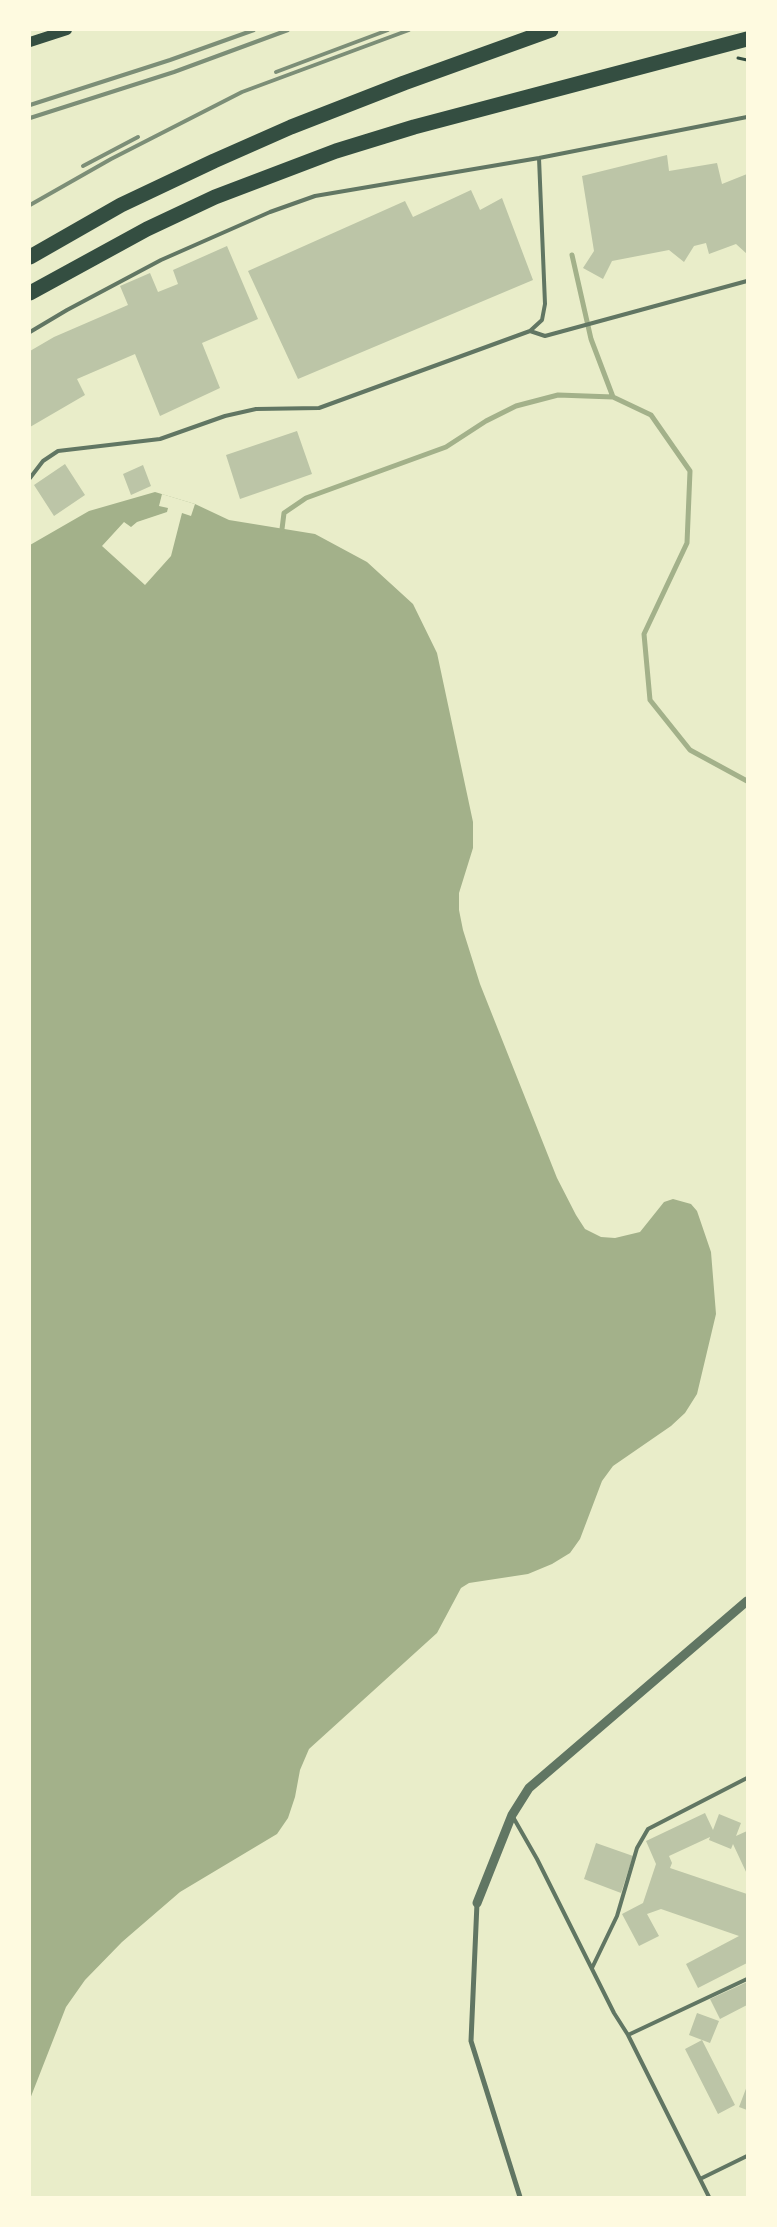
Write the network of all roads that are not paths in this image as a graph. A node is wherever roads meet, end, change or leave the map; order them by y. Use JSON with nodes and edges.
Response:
{"nodes":[{"id":1,"x":67,"y":30,"type":"edge"},
{"id":2,"x":551,"y":30,"type":"edge"},
{"id":3,"x":747,"y":39,"type":"edge"},
{"id":4,"x":30,"y":42,"type":"edge"},
{"id":5,"x":747,"y":117,"type":"edge"},
{"id":6,"x":539,"y":158,"type":"junction"},
{"id":7,"x":30,"y":257,"type":"edge"},
{"id":8,"x":747,"y":281,"type":"edge"},
{"id":9,"x":30,"y":293,"type":"edge"},
{"id":10,"x":530,"y":331,"type":"junction"},
{"id":11,"x":30,"y":332,"type":"edge"},
{"id":12,"x":30,"y":478,"type":"edge"},
{"id":13,"x":747,"y":1601,"type":"edge"},
{"id":14,"x":747,"y":1778,"type":"edge"},
{"id":15,"x":512,"y":1815,"type":"junction"},
{"id":16,"x":477,"y":1903,"type":"joint"},
{"id":17,"x":592,"y":1968,"type":"junction"},
{"id":18,"x":747,"y":1979,"type":"edge"},
{"id":19,"x":628,"y":2035,"type":"junction"},
{"id":20,"x":747,"y":2156,"type":"edge"},
{"id":21,"x":700,"y":2179,"type":"junction"},
{"id":22,"x":520,"y":2197,"type":"edge"},
{"id":23,"x":709,"y":2197,"type":"edge"}],
"edges":[{"from":1,"to":4,"type":"main road"},
{"from":2,"to":7,"type":"highway"},
{"from":3,"to":9,"type":"highway"},
{"from":5,"to":6,"type":"lane"},
{"from":6,"to":10,"type":"lane"},
{"from":6,"to":11,"type":"lane"},
{"from":8,"to":10,"type":"lane"},
{"from":10,"to":12,"type":"lane"},
{"from":13,"to":15,"type":"street"},
{"from":14,"to":17,"type":"lane"},
{"from":15,"to":16,"type":"street"},
{"from":15,"to":17,"type":"lane"},
{"from":16,"to":22,"type":"street"},
{"from":17,"to":19,"type":"lane"},
{"from":18,"to":19,"type":"lane"},
{"from":19,"to":21,"type":"lane"},
{"from":20,"to":21,"type":"lane"},
{"from":21,"to":23,"type":"lane"}]}
